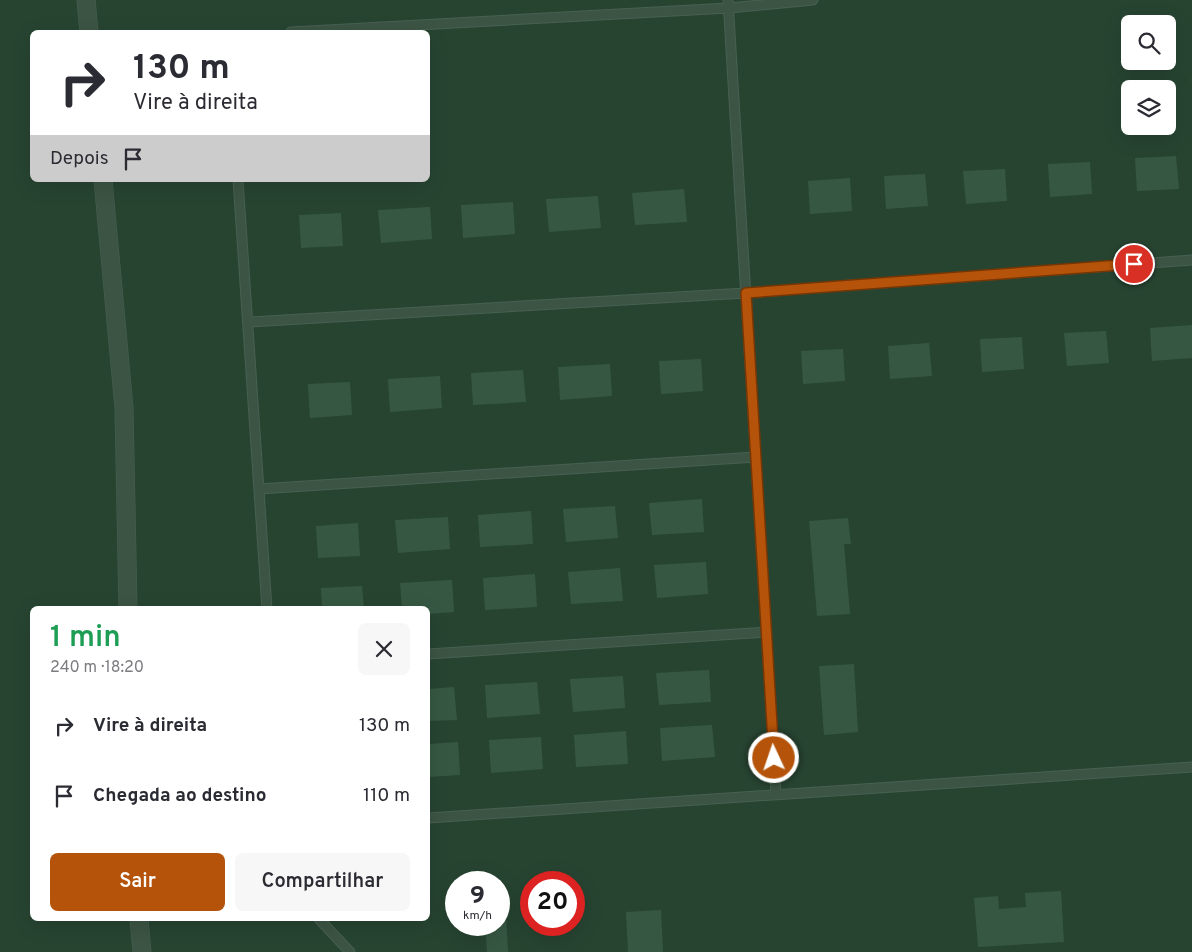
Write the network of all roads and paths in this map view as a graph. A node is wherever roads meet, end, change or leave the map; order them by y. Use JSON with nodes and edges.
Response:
{"nodes":[{"id":1,"x":86,"y":0,"type":"edge"},
{"id":2,"x":813,"y":0,"type":"edge"},
{"id":3,"x":729,"y":4,"type":"edge"},
{"id":4,"x":89,"y":30,"type":"edge"},
{"id":5,"x":322,"y":30,"type":"edge"},
{"id":6,"x":103,"y":182,"type":"edge"},
{"id":7,"x":238,"y":182,"type":"edge"},
{"id":8,"x":1192,"y":260,"type":"edge"},
{"id":9,"x":746,"y":293,"type":"junction"},
{"id":10,"x":248,"y":322,"type":"junction"},
{"id":11,"x":756,"y":457,"type":"junction"},
{"id":12,"x":259,"y":489,"type":"junction"},
{"id":13,"x":128,"y":606,"type":"edge"},
{"id":14,"x":267,"y":606,"type":"edge"},
{"id":15,"x":767,"y":632,"type":"junction"},
{"id":16,"x":430,"y":654,"type":"edge"},
{"id":17,"x":1192,"y":767,"type":"edge"},
{"id":18,"x":776,"y":794,"type":"junction"},
{"id":19,"x":430,"y":818,"type":"edge"},
{"id":20,"x":139,"y":921,"type":"edge"},
{"id":21,"x":321,"y":921,"type":"edge"},
{"id":22,"x":142,"y":952,"type":"edge"},
{"id":23,"x":350,"y":952,"type":"edge"}],
"edges":[{"from":1,"to":4,"type":"street"},
{"from":2,"to":3,"type":"lane"},
{"from":3,"to":5,"type":"lane"},
{"from":3,"to":9,"type":"lane"},
{"from":6,"to":13,"type":"street"},
{"from":7,"to":10,"type":"lane"},
{"from":8,"to":9,"type":"lane"},
{"from":9,"to":10,"type":"lane"},
{"from":9,"to":11,"type":"lane"},
{"from":10,"to":12,"type":"lane"},
{"from":11,"to":12,"type":"lane"},
{"from":11,"to":15,"type":"lane"},
{"from":12,"to":14,"type":"lane"},
{"from":15,"to":16,"type":"lane"},
{"from":15,"to":18,"type":"lane"},
{"from":17,"to":18,"type":"lane"},
{"from":18,"to":19,"type":"lane"},
{"from":20,"to":22,"type":"street"},
{"from":21,"to":23,"type":"lane"}]}
